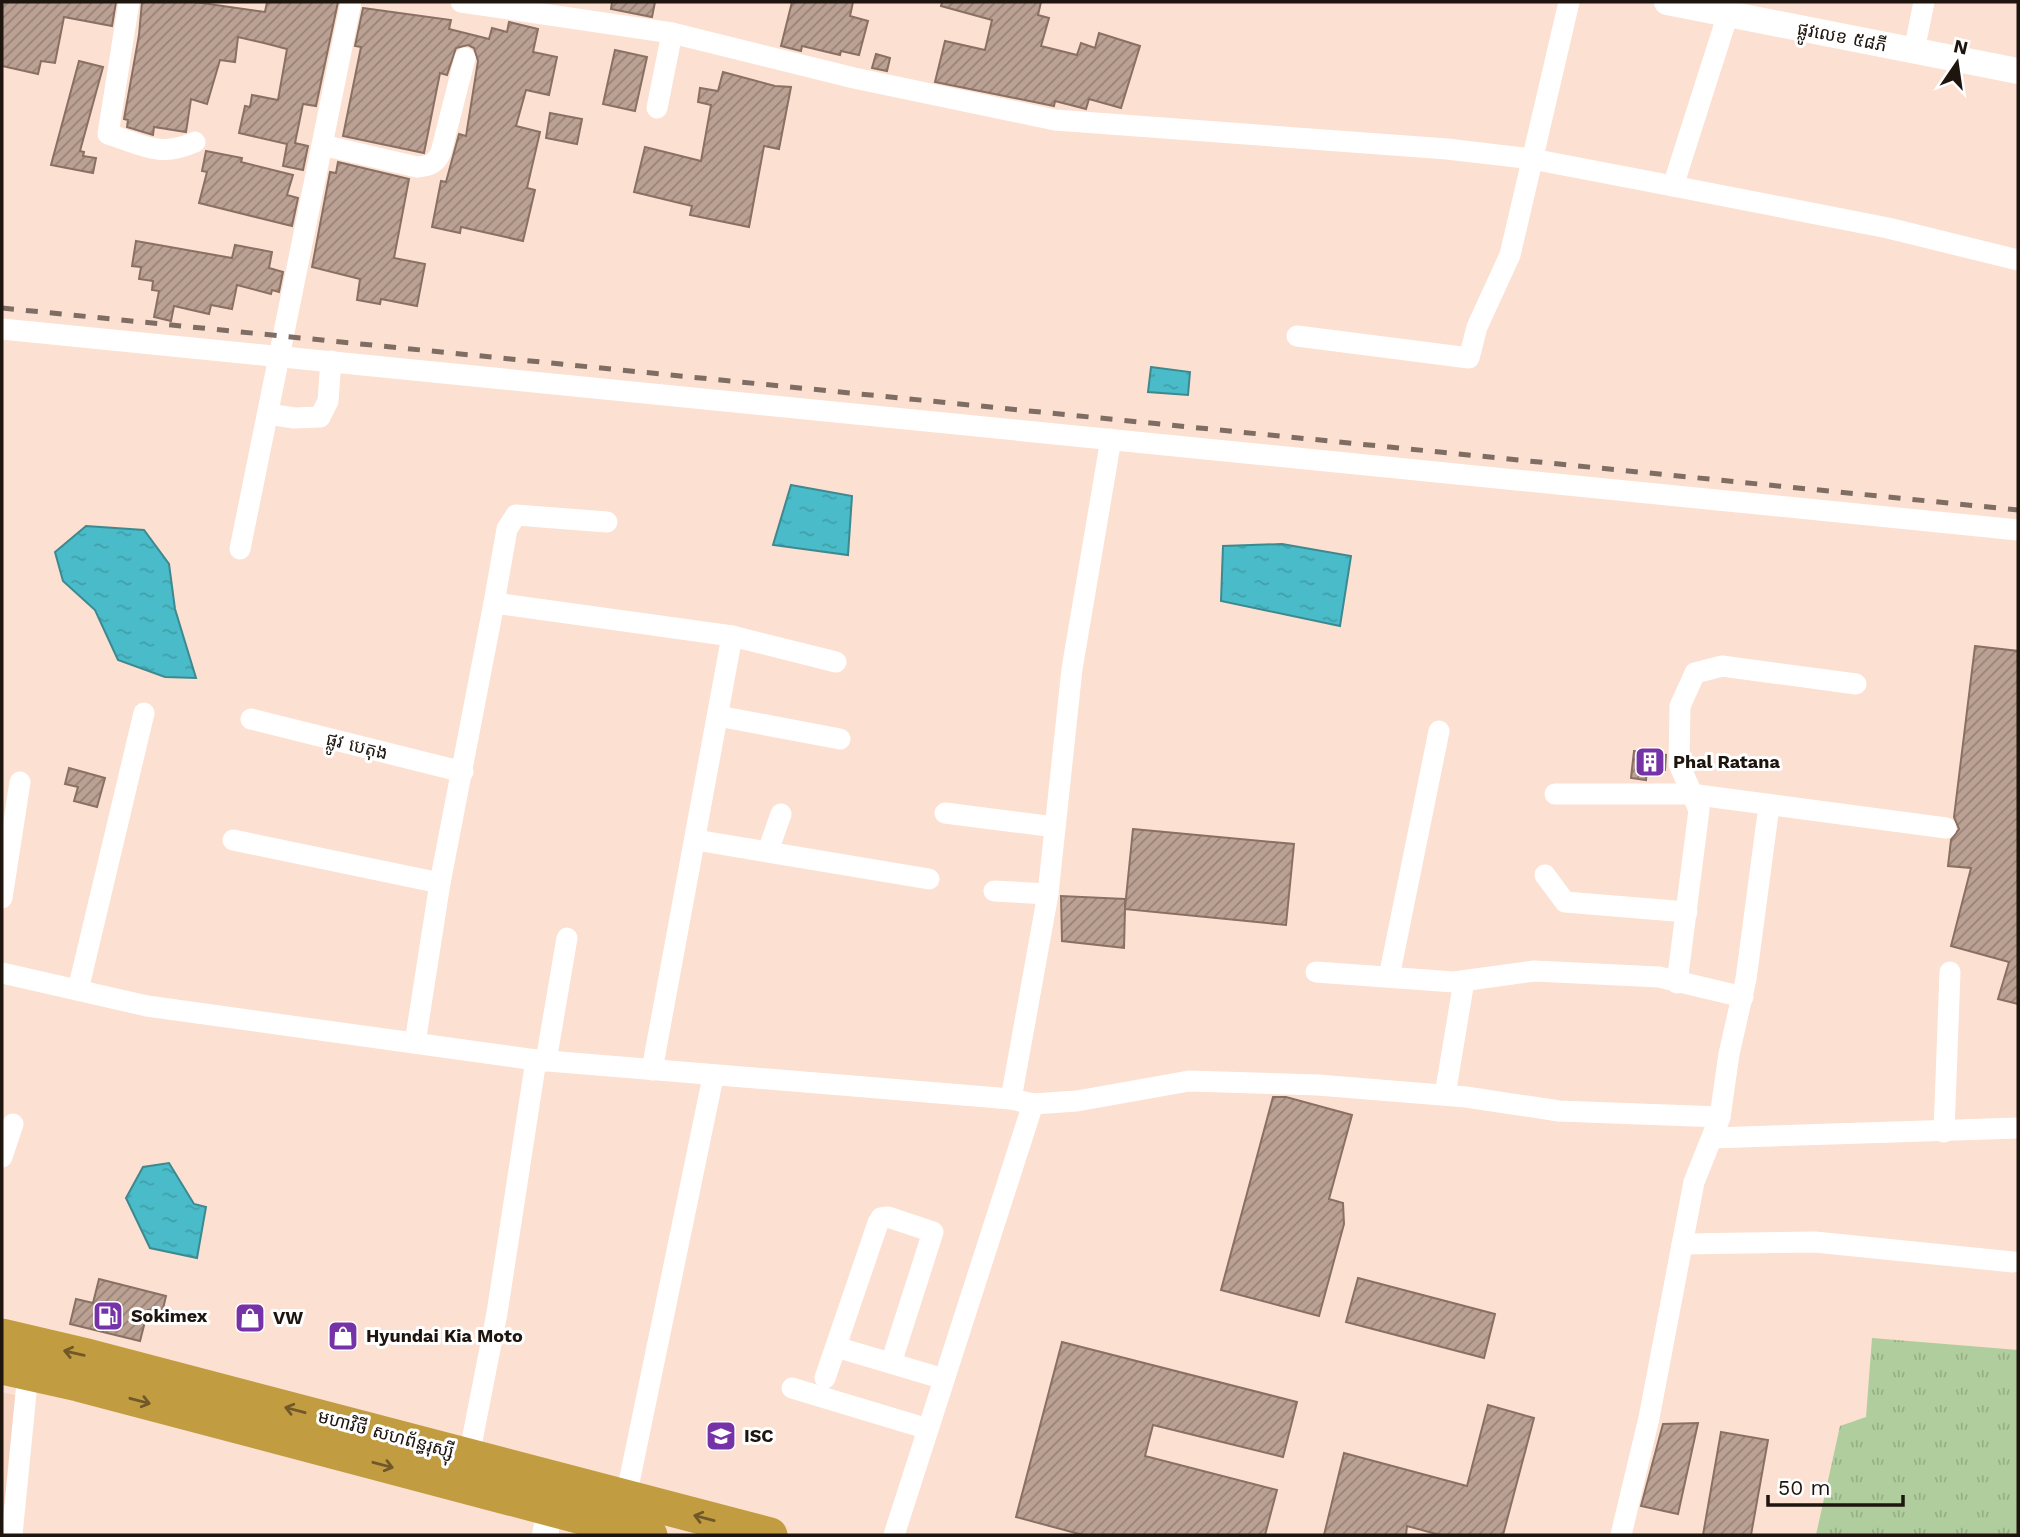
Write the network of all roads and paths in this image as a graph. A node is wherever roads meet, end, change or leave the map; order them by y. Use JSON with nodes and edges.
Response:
{"nodes":[{"id":1,"x":129,"y":2,"type":"edge"},
{"id":2,"x":351,"y":2,"type":"edge"},
{"id":3,"x":461,"y":2,"type":"edge"},
{"id":4,"x":1570,"y":2,"type":"edge"},
{"id":5,"x":1667,"y":2,"type":"edge"},
{"id":6,"x":1924,"y":2,"type":"edge"},
{"id":7,"x":1728,"y":14,"type":"junction"},
{"id":8,"x":672,"y":33,"type":"junction"},
{"id":9,"x":1914,"y":51,"type":"junction"},
{"id":10,"x":466,"y":58,"type":"dead end"},
{"id":11,"x":2018,"y":71,"type":"edge"},
{"id":12,"x":657,"y":108,"type":"dead end"},
{"id":13,"x":195,"y":142,"type":"dead end"},
{"id":14,"x":322,"y":145,"type":"junction"},
{"id":15,"x":1532,"y":159,"type":"junction"},
{"id":16,"x":1673,"y":186,"type":"junction"},
{"id":17,"x":2018,"y":260,"type":"edge"},
{"id":18,"x":2,"y":329,"type":"edge"},
{"id":19,"x":1297,"y":336,"type":"dead end"},
{"id":20,"x":279,"y":357,"type":"junction"},
{"id":21,"x":331,"y":362,"type":"junction"},
{"id":22,"x":268,"y":414,"type":"junction"},
{"id":23,"x":1111,"y":439,"type":"junction"},
{"id":24,"x":607,"y":522,"type":"dead end"},
{"id":25,"x":2018,"y":530,"type":"edge"},
{"id":26,"x":240,"y":549,"type":"dead end"},
{"id":27,"x":494,"y":603,"type":"junction"},
{"id":28,"x":732,"y":636,"type":"junction"},
{"id":29,"x":836,"y":662,"type":"dead end"},
{"id":30,"x":1856,"y":684,"type":"dead end"},
{"id":31,"x":144,"y":713,"type":"dead end"},
{"id":32,"x":718,"y":716,"type":"junction"},
{"id":33,"x":251,"y":719,"type":"dead end"},
{"id":34,"x":1439,"y":731,"type":"dead end"},
{"id":35,"x":839,"y":739,"type":"dead end"},
{"id":36,"x":463,"y":772,"type":"junction"},
{"id":37,"x":20,"y":782,"type":"dead end"},
{"id":38,"x":1555,"y":794,"type":"dead end"},
{"id":39,"x":1690,"y":794,"type":"junction"},
{"id":40,"x":1769,"y":806,"type":"junction"},
{"id":41,"x":945,"y":813,"type":"dead end"},
{"id":42,"x":781,"y":814,"type":"dead end"},
{"id":43,"x":1055,"y":827,"type":"junction"},
{"id":44,"x":1946,"y":828,"type":"dead end"},
{"id":45,"x":233,"y":840,"type":"dead end"},
{"id":46,"x":696,"y":840,"type":"junction"},
{"id":47,"x":768,"y":851,"type":"junction"},
{"id":48,"x":1545,"y":875,"type":"dead end"},
{"id":49,"x":929,"y":879,"type":"dead end"},
{"id":50,"x":440,"y":883,"type":"junction"},
{"id":51,"x":994,"y":891,"type":"dead end"},
{"id":52,"x":1048,"y":894,"type":"junction"},
{"id":53,"x":2,"y":898,"type":"edge"},
{"id":54,"x":1687,"y":912,"type":"junction"},
{"id":55,"x":567,"y":938,"type":"dead end"},
{"id":56,"x":1316,"y":972,"type":"dead end"},
{"id":57,"x":1950,"y":972,"type":"dead end"},
{"id":58,"x":2,"y":973,"type":"edge"},
{"id":59,"x":1389,"y":977,"type":"junction"},
{"id":60,"x":1464,"y":981,"type":"junction"},
{"id":61,"x":1677,"y":984,"type":"junction"},
{"id":62,"x":78,"y":990,"type":"junction"},
{"id":63,"x":1742,"y":997,"type":"junction"},
{"id":64,"x":415,"y":1043,"type":"junction"},
{"id":65,"x":541,"y":1061,"type":"junction"},
{"id":66,"x":652,"y":1070,"type":"junction"},
{"id":67,"x":713,"y":1077,"type":"junction"},
{"id":68,"x":1445,"y":1095,"type":"junction"},
{"id":69,"x":1011,"y":1099,"type":"junction"},
{"id":70,"x":1032,"y":1104,"type":"junction"},
{"id":71,"x":1720,"y":1117,"type":"junction"},
{"id":72,"x":13,"y":1124,"type":"dead end"},
{"id":73,"x":2018,"y":1128,"type":"edge"},
{"id":74,"x":1944,"y":1132,"type":"junction"},
{"id":75,"x":1712,"y":1138,"type":"junction"},
{"id":76,"x":2,"y":1157,"type":"edge"},
{"id":77,"x":1682,"y":1244,"type":"junction"},
{"id":78,"x":2013,"y":1262,"type":"dead end"},
{"id":79,"x":2,"y":1336,"type":"edge"},
{"id":80,"x":836,"y":1347,"type":"junction"},
{"id":81,"x":891,"y":1363,"type":"junction"},
{"id":82,"x":15,"y":1370,"type":"edge"},
{"id":83,"x":825,"y":1378,"type":"dead end"},
{"id":84,"x":944,"y":1379,"type":"junction"},
{"id":85,"x":792,"y":1388,"type":"dead end"},
{"id":86,"x":928,"y":1429,"type":"junction"},
{"id":87,"x":330,"y":1435,"type":"junction"},
{"id":88,"x":469,"y":1456,"type":"junction"},
{"id":89,"x":626,"y":1497,"type":"junction"},
{"id":90,"x":547,"y":1522,"type":"edge"},
{"id":91,"x":12,"y":1535,"type":"edge"},
{"id":92,"x":650,"y":1535,"type":"edge"},
{"id":93,"x":770,"y":1535,"type":"edge"},
{"id":94,"x":894,"y":1535,"type":"edge"},
{"id":95,"x":1621,"y":1535,"type":"edge"}],
"edges":[{"from":1,"to":13,"type":"street"},
{"from":2,"to":14,"type":"street"},
{"from":3,"to":8,"type":"street"},
{"from":4,"to":15,"type":"street"},
{"from":5,"to":7,"type":"street","name":"ផ្លូវលេខ ៥៨ភី"},
{"from":6,"to":9,"type":"street"},
{"from":7,"to":9,"type":"street","name":"ផ្លូវលេខ ៥៨ភី"},
{"from":7,"to":16,"type":"street"},
{"from":8,"to":12,"type":"street"},
{"from":8,"to":15,"type":"street"},
{"from":9,"to":11,"type":"street","name":"ផ្លូវលេខ ៥៨ភី"},
{"from":10,"to":14,"type":"street"},
{"from":14,"to":20,"type":"street"},
{"from":15,"to":16,"type":"street"},
{"from":15,"to":19,"type":"street"},
{"from":16,"to":17,"type":"street"},
{"from":18,"to":20,"type":"street"},
{"from":20,"to":21,"type":"street"},
{"from":20,"to":22,"type":"street"},
{"from":21,"to":22,"type":"street"},
{"from":21,"to":23,"type":"street"},
{"from":22,"to":26,"type":"street"},
{"from":23,"to":25,"type":"street"},
{"from":23,"to":43,"type":"street"},
{"from":24,"to":27,"type":"street"},
{"from":27,"to":28,"type":"street"},
{"from":27,"to":36,"type":"street"},
{"from":28,"to":29,"type":"street"},
{"from":28,"to":32,"type":"street"},
{"from":30,"to":39,"type":"street"},
{"from":31,"to":62,"type":"street"},
{"from":32,"to":35,"type":"street"},
{"from":32,"to":46,"type":"street"},
{"from":33,"to":36,"type":"street","name":"ផ្លូវ បេតុង"},
{"from":34,"to":59,"type":"street"},
{"from":36,"to":50,"type":"street"},
{"from":37,"to":53,"type":"street"},
{"from":38,"to":39,"type":"street"},
{"from":39,"to":40,"type":"street"},
{"from":39,"to":54,"type":"street"},
{"from":40,"to":44,"type":"street"},
{"from":40,"to":63,"type":"street"},
{"from":41,"to":43,"type":"street"},
{"from":42,"to":47,"type":"street"},
{"from":43,"to":52,"type":"street"},
{"from":45,"to":50,"type":"street"},
{"from":46,"to":47,"type":"street"},
{"from":46,"to":66,"type":"street"},
{"from":47,"to":49,"type":"street"},
{"from":48,"to":54,"type":"street"},
{"from":50,"to":64,"type":"street"},
{"from":51,"to":52,"type":"street"},
{"from":52,"to":69,"type":"street"},
{"from":54,"to":61,"type":"street"},
{"from":55,"to":65,"type":"street"},
{"from":56,"to":59,"type":"street"},
{"from":57,"to":74,"type":"street"},
{"from":58,"to":62,"type":"street"},
{"from":59,"to":60,"type":"street"},
{"from":60,"to":61,"type":"street"},
{"from":60,"to":68,"type":"street"},
{"from":61,"to":63,"type":"street"},
{"from":62,"to":64,"type":"street"},
{"from":63,"to":71,"type":"street"},
{"from":64,"to":65,"type":"street"},
{"from":65,"to":66,"type":"street"},
{"from":65,"to":88,"type":"street"},
{"from":66,"to":67,"type":"street"},
{"from":67,"to":69,"type":"street"},
{"from":67,"to":89,"type":"street"},
{"from":68,"to":70,"type":"street"},
{"from":68,"to":71,"type":"street"},
{"from":69,"to":70,"type":"street"},
{"from":70,"to":84,"type":"street"},
{"from":71,"to":75,"type":"street"},
{"from":72,"to":76,"type":"street"},
{"from":73,"to":74,"type":"street"},
{"from":74,"to":75,"type":"street"},
{"from":75,"to":77,"type":"street"},
{"from":77,"to":78,"type":"street"},
{"from":77,"to":95,"type":"street"},
{"from":87,"to":79,"type":"highway","name":"មហាវិថី សហព័ន្ធរុស្ស៊ី","one_way":true},
{"from":80,"to":81,"type":"street"},
{"from":80,"to":81,"type":"street"},
{"from":80,"to":83,"type":"street"},
{"from":81,"to":84,"type":"street"},
{"from":82,"to":87,"type":"highway","name":"មហាវិថី សហព័ន្ធរុស្ស៊ី","one_way":true},
{"from":82,"to":91,"type":"street"},
{"from":84,"to":86,"type":"street"},
{"from":85,"to":86,"type":"street"},
{"from":86,"to":94,"type":"street"},
{"from":87,"to":88,"type":"highway","name":"មហាវិថី សហព័ន្ធរុស្ស៊ី"},
{"from":87,"to":90,"type":"highway","name":"មហាវិថី សហព័ន្ធរុស្ស៊ី","one_way":true},
{"from":88,"to":89,"type":"highway","name":"មហាវិថី សហព័ន្ធរុស្ស៊ី"},
{"from":93,"to":89,"type":"highway","name":"មហាវិថី សហព័ន្ធរុស្ស៊ី","one_way":true},
{"from":90,"to":92,"type":"highway","name":"មហាវិថី សហព័ន្ធរុស្ស៊ី"}]}
